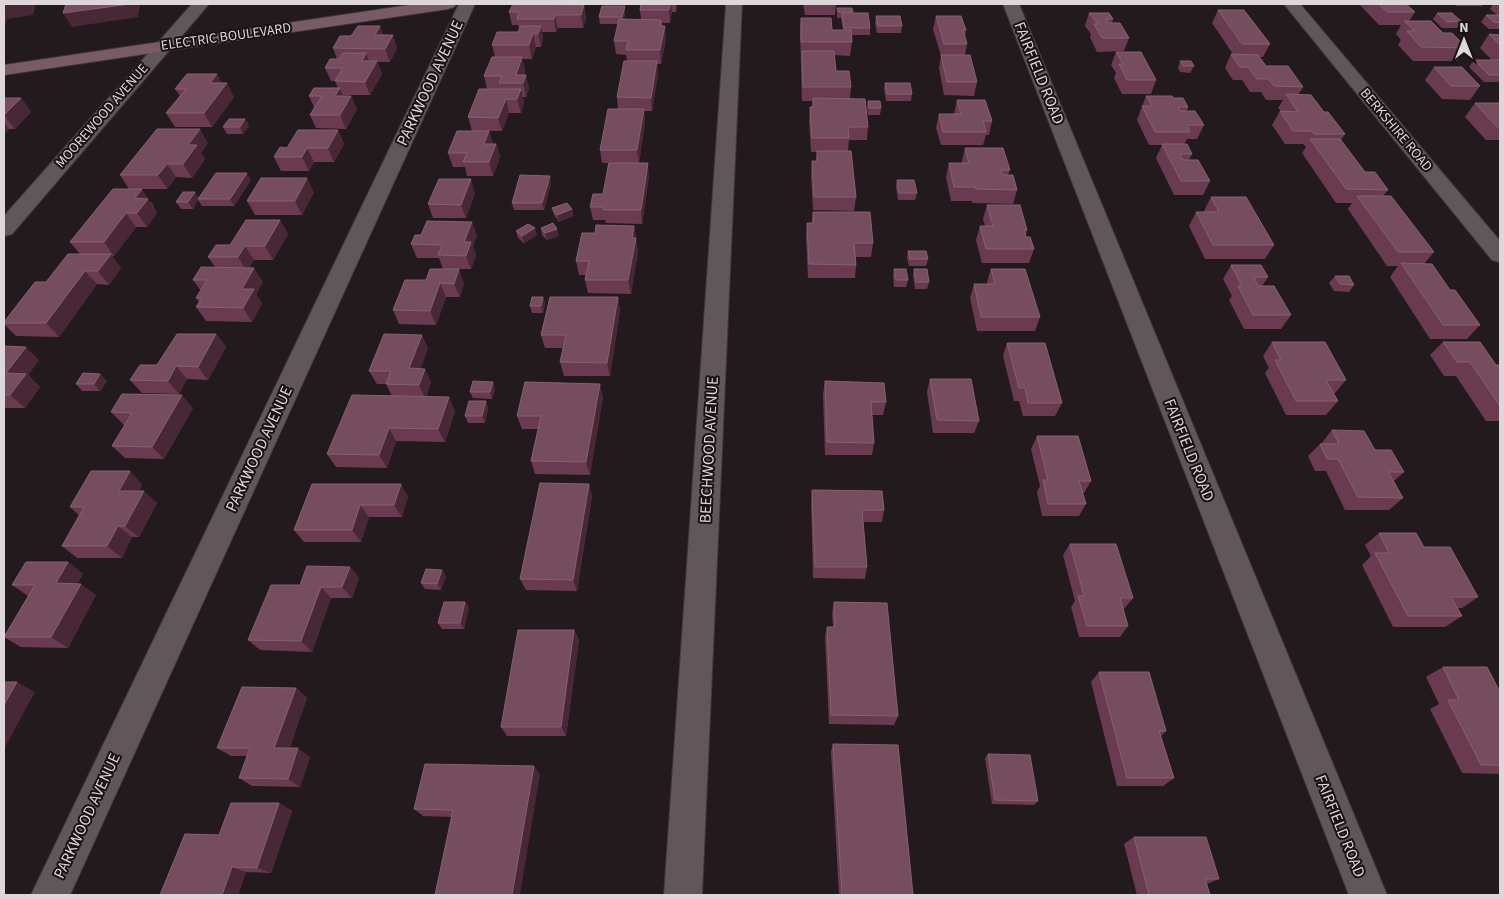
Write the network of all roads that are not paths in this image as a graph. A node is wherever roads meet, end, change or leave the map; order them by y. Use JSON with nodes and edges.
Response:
{"nodes":[{"id":1,"x":201,"y":4,"type":"edge"},
{"id":2,"x":448,"y":4,"type":"edge"},
{"id":3,"x":468,"y":4,"type":"edge"},
{"id":4,"x":734,"y":4,"type":"edge"},
{"id":5,"x":1011,"y":4,"type":"edge"},
{"id":6,"x":1292,"y":4,"type":"edge"},
{"id":7,"x":164,"y":46,"type":"junction"},
{"id":8,"x":4,"y":70,"type":"edge"},
{"id":9,"x":4,"y":228,"type":"edge"},
{"id":10,"x":1500,"y":255,"type":"edge"},
{"id":11,"x":50,"y":895,"type":"edge"},
{"id":12,"x":683,"y":895,"type":"edge"},
{"id":13,"x":1368,"y":895,"type":"edge"}],
"edges":[{"from":1,"to":7,"type":"street","name":"MOOREWOOD AVENUE"},
{"from":2,"to":7,"type":"street","name":"ELECTRIC BOULEVARD"},
{"from":3,"to":11,"type":"street","name":"PARKWOOD AVENUE"},
{"from":4,"to":12,"type":"street","name":"BEECHWOOD AVENUE"},
{"from":5,"to":13,"type":"street","name":"FAIRFIELD ROAD"},
{"from":6,"to":10,"type":"street","name":"BERKSHIRE ROAD"},
{"from":7,"to":8,"type":"street","name":"ELECTRIC BOULEVARD"},
{"from":7,"to":9,"type":"street","name":"MOOREWOOD AVENUE"}]}
